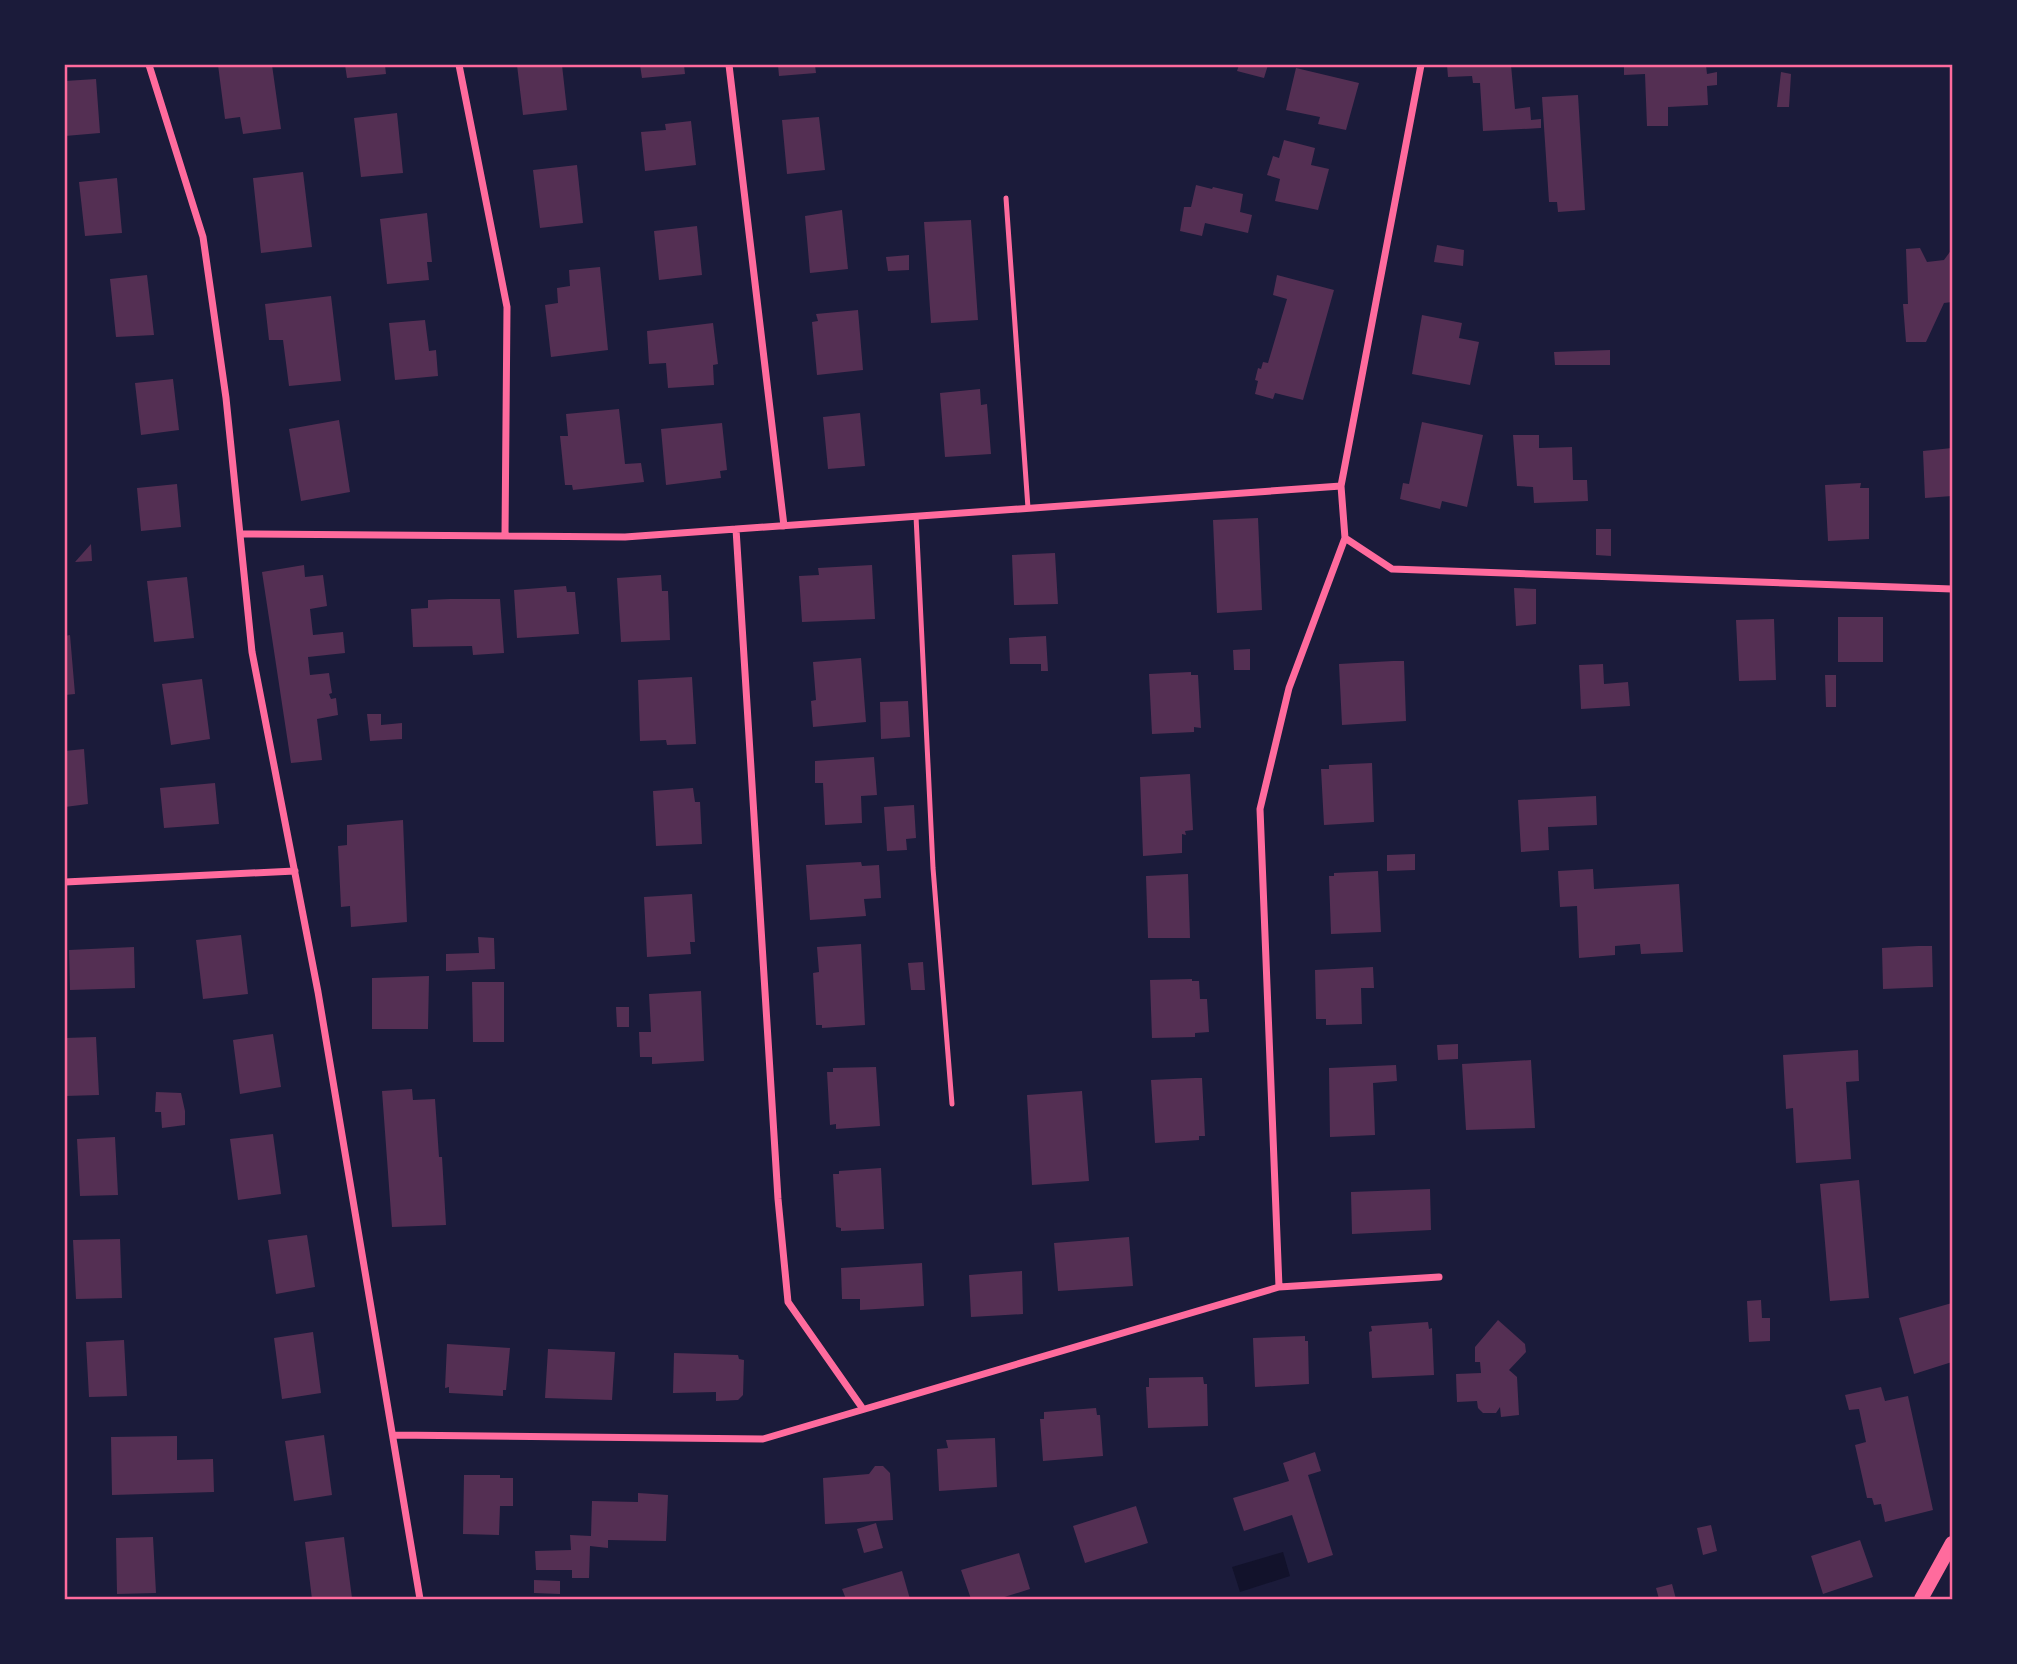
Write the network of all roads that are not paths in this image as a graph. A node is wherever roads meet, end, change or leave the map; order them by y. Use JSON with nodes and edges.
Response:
{"nodes":[{"id":1,"x":149,"y":65,"type":"edge"},
{"id":2,"x":459,"y":65,"type":"edge"},
{"id":3,"x":730,"y":65,"type":"edge"},
{"id":4,"x":1420,"y":65,"type":"edge"},
{"id":5,"x":1006,"y":198,"type":"dead end"},
{"id":6,"x":1341,"y":486,"type":"junction"},
{"id":7,"x":1028,"y":508,"type":"junction"},
{"id":8,"x":916,"y":516,"type":"junction"},
{"id":9,"x":784,"y":526,"type":"junction"},
{"id":10,"x":736,"y":529,"type":"junction"},
{"id":11,"x":240,"y":534,"type":"junction"},
{"id":12,"x":505,"y":536,"type":"junction"},
{"id":13,"x":1345,"y":538,"type":"junction"},
{"id":14,"x":1952,"y":589,"type":"edge"},
{"id":15,"x":295,"y":871,"type":"junction"},
{"id":16,"x":65,"y":882,"type":"edge"},
{"id":17,"x":952,"y":1104,"type":"dead end"},
{"id":18,"x":1439,"y":1277,"type":"dead end"},
{"id":19,"x":1279,"y":1287,"type":"junction"},
{"id":20,"x":863,"y":1409,"type":"junction"},
{"id":21,"x":393,"y":1435,"type":"junction"},
{"id":22,"x":1952,"y":1543,"type":"edge"},
{"id":23,"x":420,"y":1599,"type":"edge"},
{"id":24,"x":1921,"y":1599,"type":"edge"}],
"edges":[{"from":1,"to":11,"type":"street"},
{"from":2,"to":12,"type":"street"},
{"from":3,"to":9,"type":"street"},
{"from":4,"to":6,"type":"street"},
{"from":5,"to":7,"type":"lane"},
{"from":6,"to":7,"type":"street"},
{"from":6,"to":13,"type":"street"},
{"from":7,"to":8,"type":"street"},
{"from":8,"to":9,"type":"street"},
{"from":8,"to":17,"type":"lane"},
{"from":9,"to":10,"type":"street"},
{"from":10,"to":12,"type":"street"},
{"from":10,"to":20,"type":"street"},
{"from":11,"to":12,"type":"street"},
{"from":11,"to":15,"type":"street"},
{"from":13,"to":14,"type":"street"},
{"from":13,"to":19,"type":"street"},
{"from":15,"to":16,"type":"street"},
{"from":15,"to":21,"type":"street"},
{"from":18,"to":19,"type":"street"},
{"from":19,"to":20,"type":"street"},
{"from":20,"to":21,"type":"street"},
{"from":21,"to":23,"type":"street"},
{"from":22,"to":24,"type":"main road"}]}
